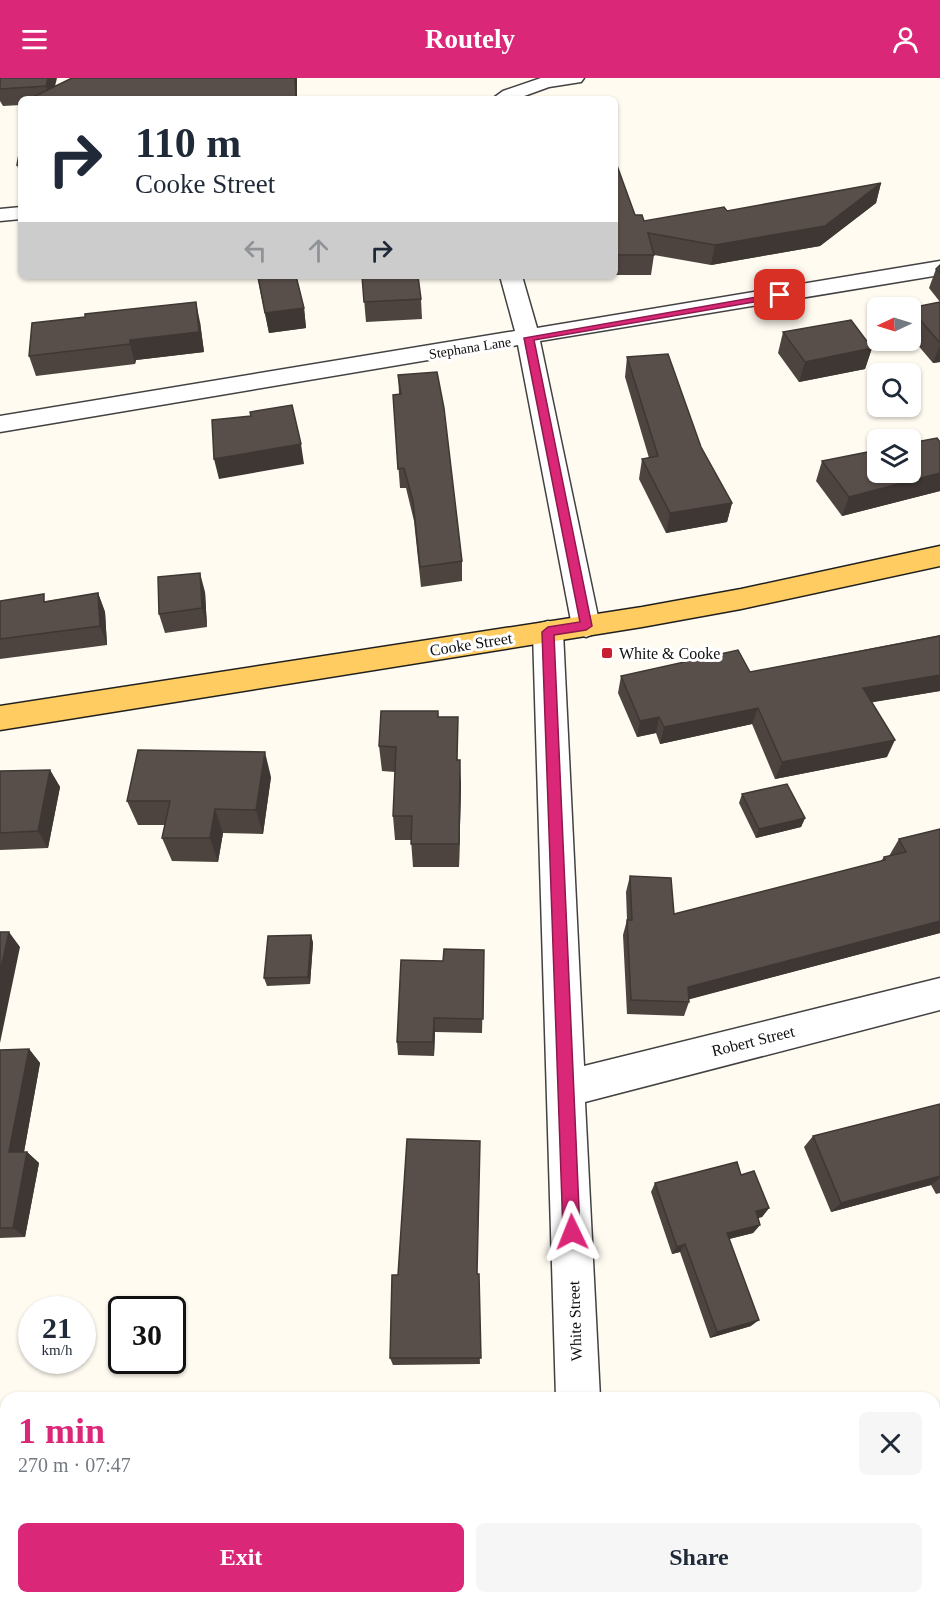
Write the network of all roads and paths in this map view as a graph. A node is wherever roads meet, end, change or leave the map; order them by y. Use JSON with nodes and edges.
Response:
{"nodes":[{"id":1,"x":575,"y":78,"type":"edge"},
{"id":2,"x":507,"y":96,"type":"edge"},
{"id":3,"x":18,"y":213,"type":"edge"},
{"id":4,"x":0,"y":215,"type":"edge"},
{"id":5,"x":940,"y":268,"type":"edge"},
{"id":6,"x":512,"y":279,"type":"edge"},
{"id":7,"x":528,"y":338,"type":"junction"},
{"id":8,"x":0,"y":424,"type":"edge"},
{"id":9,"x":940,"y":556,"type":"edge"},
{"id":10,"x":586,"y":626,"type":"junction"},
{"id":11,"x":548,"y":632,"type":"junction"},
{"id":12,"x":0,"y":718,"type":"edge"},
{"id":13,"x":940,"y":994,"type":"edge"},
{"id":14,"x":566,"y":1089,"type":"junction"},
{"id":15,"x":578,"y":1392,"type":"edge"}],
"edges":[{"from":1,"to":2,"type":"street"},
{"from":3,"to":4,"type":"street"},
{"from":5,"to":7,"type":"street","name":"Stephana Lane"},
{"from":6,"to":7,"type":"street"},
{"from":7,"to":8,"type":"street","name":"Stephana Lane"},
{"from":7,"to":10,"type":"street"},
{"from":9,"to":10,"type":"main road","name":"Cooke Street"},
{"from":10,"to":11,"type":"main road","name":"Cooke Street"},
{"from":11,"to":12,"type":"main road","name":"Cooke Street"},
{"from":11,"to":14,"type":"street","name":"White Street"},
{"from":13,"to":14,"type":"street","name":"Robert Street"},
{"from":14,"to":15,"type":"street","name":"White Street"}]}
